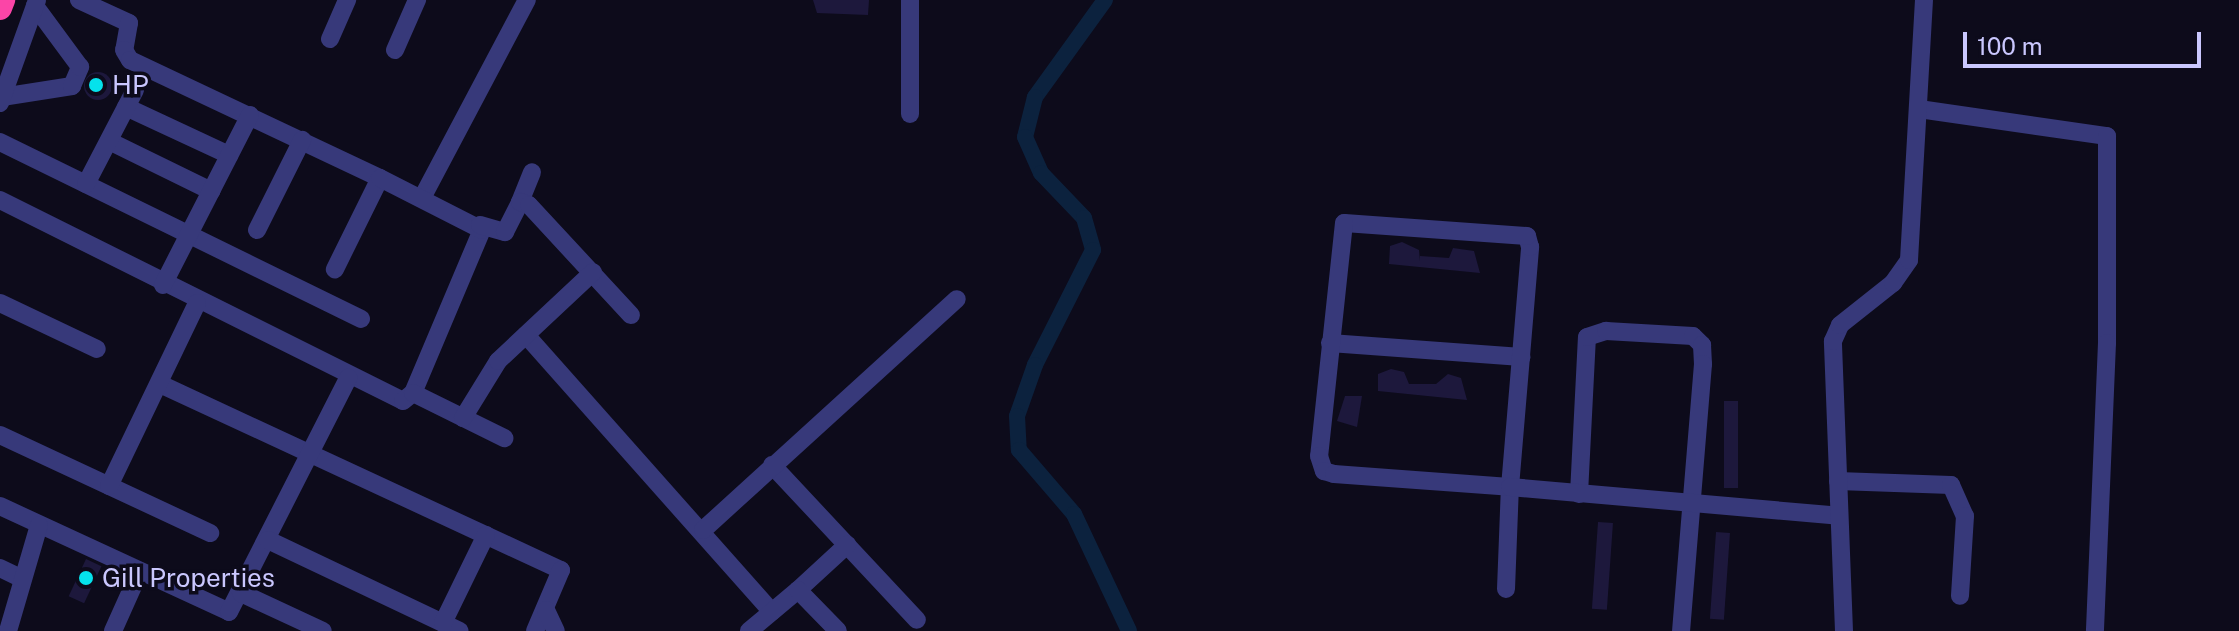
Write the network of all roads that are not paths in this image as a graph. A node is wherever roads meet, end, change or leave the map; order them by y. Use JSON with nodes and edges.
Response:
{"nodes":[{"id":1,"x":3,"y":0,"type":"edge"},
{"id":2,"x":79,"y":0,"type":"edge"},
{"id":3,"x":347,"y":0,"type":"edge"},
{"id":4,"x":416,"y":0,"type":"edge"},
{"id":5,"x":527,"y":0,"type":"edge"},
{"id":6,"x":910,"y":0,"type":"edge"},
{"id":7,"x":1924,"y":0,"type":"edge"},
{"id":8,"x":36,"y":3,"type":"edge"},
{"id":9,"x":0,"y":8,"type":"edge"},
{"id":10,"x":330,"y":39,"type":"dead end"},
{"id":11,"x":395,"y":50,"type":"dead end"},
{"id":12,"x":135,"y":90,"type":"dead end"},
{"id":13,"x":1,"y":100,"type":"edge"},
{"id":14,"x":126,"y":107,"type":"junction"},
{"id":15,"x":1919,"y":109,"type":"junction"},
{"id":16,"x":910,"y":114,"type":"dead end"},
{"id":17,"x":250,"y":115,"type":"junction"},
{"id":18,"x":302,"y":140,"type":"junction"},
{"id":19,"x":109,"y":141,"type":"junction"},
{"id":20,"x":0,"y":142,"type":"edge"},
{"id":21,"x":229,"y":155,"type":"junction"},
{"id":22,"x":532,"y":172,"type":"dead end"},
{"id":23,"x":380,"y":178,"type":"junction"},
{"id":24,"x":86,"y":184,"type":"junction"},
{"id":25,"x":211,"y":191,"type":"junction"},
{"id":26,"x":422,"y":198,"type":"junction"},
{"id":27,"x":0,"y":200,"type":"edge"},
{"id":28,"x":520,"y":202,"type":"junction"},
{"id":29,"x":480,"y":225,"type":"junction"},
{"id":30,"x":257,"y":230,"type":"dead end"},
{"id":31,"x":189,"y":235,"type":"junction"},
{"id":32,"x":335,"y":269,"type":"dead end"},
{"id":33,"x":593,"y":272,"type":"junction"},
{"id":34,"x":163,"y":285,"type":"junction"},
{"id":35,"x":957,"y":299,"type":"dead end"},
{"id":36,"x":0,"y":303,"type":"edge"},
{"id":37,"x":197,"y":303,"type":"junction"},
{"id":38,"x":631,"y":315,"type":"dead end"},
{"id":39,"x":361,"y":319,"type":"dead end"},
{"id":40,"x":526,"y":335,"type":"junction"},
{"id":41,"x":1330,"y":343,"type":"junction"},
{"id":42,"x":97,"y":349,"type":"dead end"},
{"id":43,"x":1521,"y":357,"type":"junction"},
{"id":44,"x":348,"y":378,"type":"junction"},
{"id":45,"x":160,"y":384,"type":"junction"},
{"id":46,"x":413,"y":393,"type":"junction"},
{"id":47,"x":463,"y":418,"type":"junction"},
{"id":48,"x":0,"y":435,"type":"edge"},
{"id":49,"x":504,"y":438,"type":"dead end"},
{"id":50,"x":310,"y":454,"type":"junction"},
{"id":51,"x":772,"y":465,"type":"junction"},
{"id":52,"x":1838,"y":481,"type":"junction"},
{"id":53,"x":109,"y":486,"type":"junction"},
{"id":54,"x":1510,"y":487,"type":"junction"},
{"id":55,"x":1579,"y":494,"type":"junction"},
{"id":56,"x":1689,"y":505,"type":"junction"},
{"id":57,"x":0,"y":506,"type":"edge"},
{"id":58,"x":1839,"y":516,"type":"junction"},
{"id":59,"x":39,"y":525,"type":"junction"},
{"id":60,"x":703,"y":530,"type":"junction"},
{"id":61,"x":210,"y":533,"type":"dead end"},
{"id":62,"x":486,"y":535,"type":"junction"},
{"id":63,"x":268,"y":540,"type":"junction"},
{"id":64,"x":847,"y":545,"type":"junction"},
{"id":65,"x":0,"y":568,"type":"edge"},
{"id":66,"x":139,"y":573,"type":"junction"},
{"id":67,"x":23,"y":579,"type":"junction"},
{"id":68,"x":1506,"y":589,"type":"dead end"},
{"id":69,"x":798,"y":590,"type":"junction"},
{"id":70,"x":241,"y":593,"type":"junction"},
{"id":71,"x":1960,"y":596,"type":"dead end"},
{"id":72,"x":546,"y":610,"type":"junction"},
{"id":73,"x":772,"y":612,"type":"junction"},
{"id":74,"x":917,"y":620,"type":"dead end"},
{"id":75,"x":452,"y":627,"type":"edge"},
{"id":76,"x":8,"y":631,"type":"edge"},
{"id":77,"x":113,"y":631,"type":"edge"},
{"id":78,"x":323,"y":631,"type":"edge"},
{"id":79,"x":535,"y":631,"type":"edge"},
{"id":80,"x":556,"y":631,"type":"edge"},
{"id":81,"x":749,"y":631,"type":"edge"},
{"id":82,"x":838,"y":631,"type":"edge"},
{"id":83,"x":1681,"y":631,"type":"edge"},
{"id":84,"x":1844,"y":631,"type":"edge"},
{"id":85,"x":2095,"y":631,"type":"edge"}],
"edges":[{"from":1,"to":9,"type":"highway"},
{"from":2,"to":17,"type":"street"},
{"from":3,"to":10,"type":"street"},
{"from":4,"to":11,"type":"street"},
{"from":5,"to":26,"type":"street"},
{"from":6,"to":16,"type":"street"},
{"from":7,"to":15,"type":"street"},
{"from":8,"to":13,"type":"street"},
{"from":8,"to":13,"type":"street"},
{"from":12,"to":14,"type":"street"},
{"from":14,"to":19,"type":"street"},
{"from":14,"to":21,"type":"street"},
{"from":15,"to":52,"type":"street"},
{"from":15,"to":85,"type":"street"},
{"from":17,"to":18,"type":"street"},
{"from":17,"to":21,"type":"street"},
{"from":18,"to":23,"type":"street"},
{"from":18,"to":30,"type":"street"},
{"from":19,"to":24,"type":"street"},
{"from":19,"to":25,"type":"street"},
{"from":20,"to":24,"type":"street"},
{"from":21,"to":25,"type":"street"},
{"from":22,"to":28,"type":"street"},
{"from":23,"to":26,"type":"street"},
{"from":23,"to":32,"type":"street"},
{"from":24,"to":31,"type":"street"},
{"from":25,"to":31,"type":"street"},
{"from":26,"to":29,"type":"street"},
{"from":27,"to":34,"type":"street"},
{"from":28,"to":29,"type":"street"},
{"from":28,"to":33,"type":"street"},
{"from":29,"to":46,"type":"street"},
{"from":31,"to":34,"type":"street"},
{"from":31,"to":39,"type":"street"},
{"from":33,"to":38,"type":"street"},
{"from":33,"to":40,"type":"street"},
{"from":34,"to":37,"type":"street"},
{"from":35,"to":51,"type":"street"},
{"from":36,"to":42,"type":"street"},
{"from":37,"to":44,"type":"street"},
{"from":37,"to":45,"type":"street"},
{"from":40,"to":47,"type":"street"},
{"from":40,"to":60,"type":"street"},
{"from":41,"to":43,"type":"street"},
{"from":41,"to":43,"type":"street"},
{"from":41,"to":54,"type":"street"},
{"from":43,"to":54,"type":"street"},
{"from":44,"to":46,"type":"street"},
{"from":44,"to":50,"type":"street"},
{"from":45,"to":50,"type":"street"},
{"from":45,"to":53,"type":"street"},
{"from":46,"to":47,"type":"street"},
{"from":47,"to":49,"type":"street"},
{"from":48,"to":53,"type":"street"},
{"from":50,"to":62,"type":"street"},
{"from":50,"to":63,"type":"street"},
{"from":51,"to":60,"type":"street"},
{"from":51,"to":64,"type":"street"},
{"from":52,"to":58,"type":"street"},
{"from":52,"to":71,"type":"street"},
{"from":53,"to":61,"type":"street"},
{"from":54,"to":55,"type":"street"},
{"from":54,"to":68,"type":"street"},
{"from":55,"to":56,"type":"street"},
{"from":55,"to":56,"type":"street"},
{"from":56,"to":58,"type":"street"},
{"from":56,"to":83,"type":"street"},
{"from":57,"to":59,"type":"street"},
{"from":58,"to":84,"type":"street"},
{"from":59,"to":66,"type":"street"},
{"from":59,"to":67,"type":"street"},
{"from":60,"to":73,"type":"street"},
{"from":62,"to":72,"type":"street"},
{"from":62,"to":75,"type":"street"},
{"from":63,"to":70,"type":"street"},
{"from":63,"to":75,"type":"street"},
{"from":64,"to":69,"type":"street"},
{"from":64,"to":74,"type":"street"},
{"from":65,"to":67,"type":"street"},
{"from":66,"to":70,"type":"street"},
{"from":66,"to":77,"type":"street"},
{"from":67,"to":76,"type":"street"},
{"from":69,"to":73,"type":"street"},
{"from":69,"to":82,"type":"street"},
{"from":70,"to":78,"type":"street"},
{"from":72,"to":79,"type":"street"},
{"from":72,"to":80,"type":"street"},
{"from":73,"to":81,"type":"street"}]}
